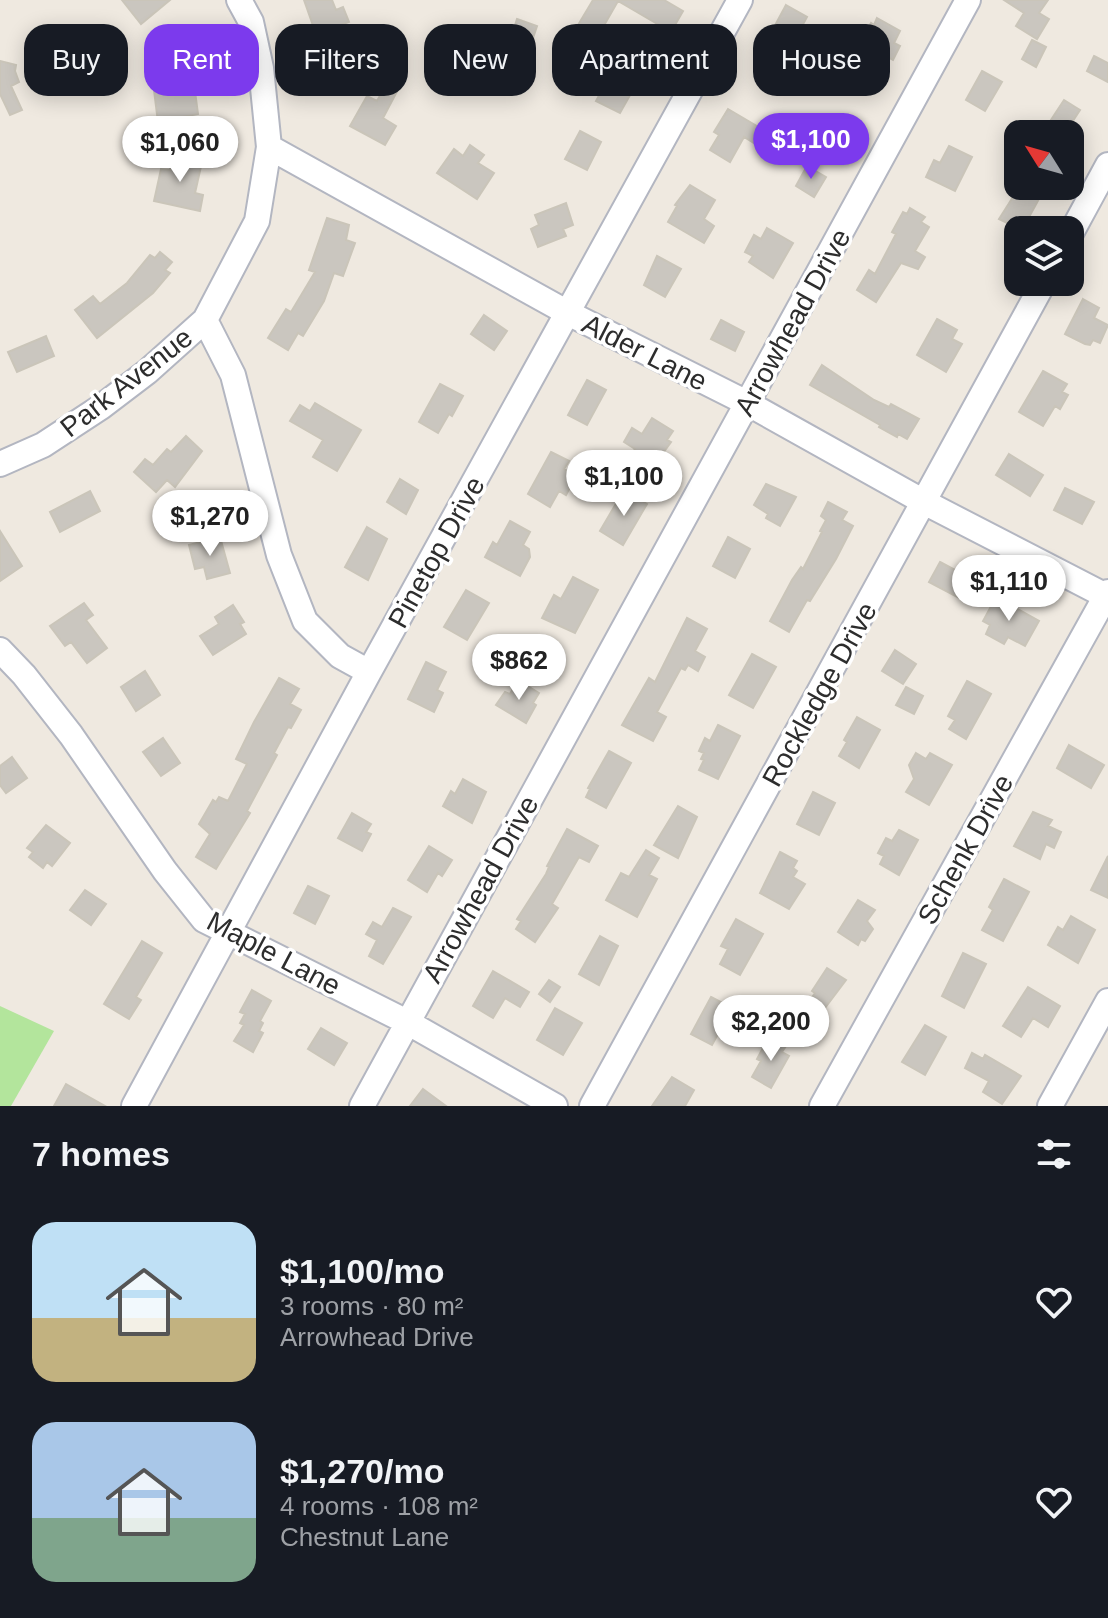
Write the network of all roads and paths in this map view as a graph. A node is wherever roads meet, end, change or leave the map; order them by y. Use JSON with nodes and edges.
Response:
{"nodes":[{"id":1,"x":239,"y":0,"type":"edge"},
{"id":2,"x":740,"y":0,"type":"edge"},
{"id":3,"x":968,"y":0,"type":"edge"},
{"id":4,"x":269,"y":147,"type":"junction"},
{"id":5,"x":1108,"y":165,"type":"edge"},
{"id":6,"x":1080,"y":216,"type":"edge"},
{"id":7,"x":1036,"y":296,"type":"edge"},
{"id":8,"x":568,"y":313,"type":"junction"},
{"id":9,"x":205,"y":320,"type":"junction"},
{"id":10,"x":747,"y":403,"type":"junction"},
{"id":11,"x":0,"y":464,"type":"edge"},
{"id":12,"x":924,"y":502,"type":"junction"},
{"id":13,"x":1107,"y":595,"type":"edge"},
{"id":14,"x":0,"y":650,"type":"edge"},
{"id":15,"x":369,"y":672,"type":"junction"},
{"id":16,"x":229,"y":934,"type":"junction"},
{"id":17,"x":1108,"y":1001,"type":"edge"},
{"id":18,"x":407,"y":1022,"type":"junction"},
{"id":19,"x":134,"y":1106,"type":"edge"},
{"id":20,"x":362,"y":1106,"type":"edge"},
{"id":21,"x":555,"y":1106,"type":"edge"},
{"id":22,"x":592,"y":1106,"type":"edge"},
{"id":23,"x":822,"y":1106,"type":"edge"},
{"id":24,"x":1050,"y":1106,"type":"edge"}],
"edges":[{"from":1,"to":4,"type":"street","name":"Park Avenue"},
{"from":2,"to":8,"type":"street","name":"Pinetop Drive"},
{"from":3,"to":10,"type":"street","name":"Arrowhead Drive"},
{"from":4,"to":8,"type":"street","name":"Alder Lane"},
{"from":4,"to":9,"type":"street","name":"Park Avenue"},
{"from":5,"to":6,"type":"street"},
{"from":7,"to":12,"type":"street","name":"Rockledge Drive"},
{"from":8,"to":10,"type":"street","name":"Alder Lane"},
{"from":8,"to":15,"type":"street","name":"Pinetop Drive"},
{"from":9,"to":11,"type":"street","name":"Park Avenue"},
{"from":9,"to":15,"type":"street"},
{"from":10,"to":12,"type":"street","name":"Alder Lane"},
{"from":10,"to":18,"type":"street","name":"Arrowhead Drive"},
{"from":12,"to":13,"type":"street","name":"Alder Lane"},
{"from":12,"to":22,"type":"street","name":"Rockledge Drive"},
{"from":13,"to":23,"type":"street","name":"Schenk Drive"},
{"from":14,"to":16,"type":"street","name":"Maple Lane"},
{"from":15,"to":16,"type":"street","name":"Pinetop Drive"},
{"from":16,"to":18,"type":"street","name":"Maple Lane"},
{"from":16,"to":19,"type":"street","name":"Pinetop Drive"},
{"from":17,"to":24,"type":"street"},
{"from":18,"to":20,"type":"street","name":"Arrowhead Drive"},
{"from":18,"to":21,"type":"street","name":"Maple Lane"}]}
